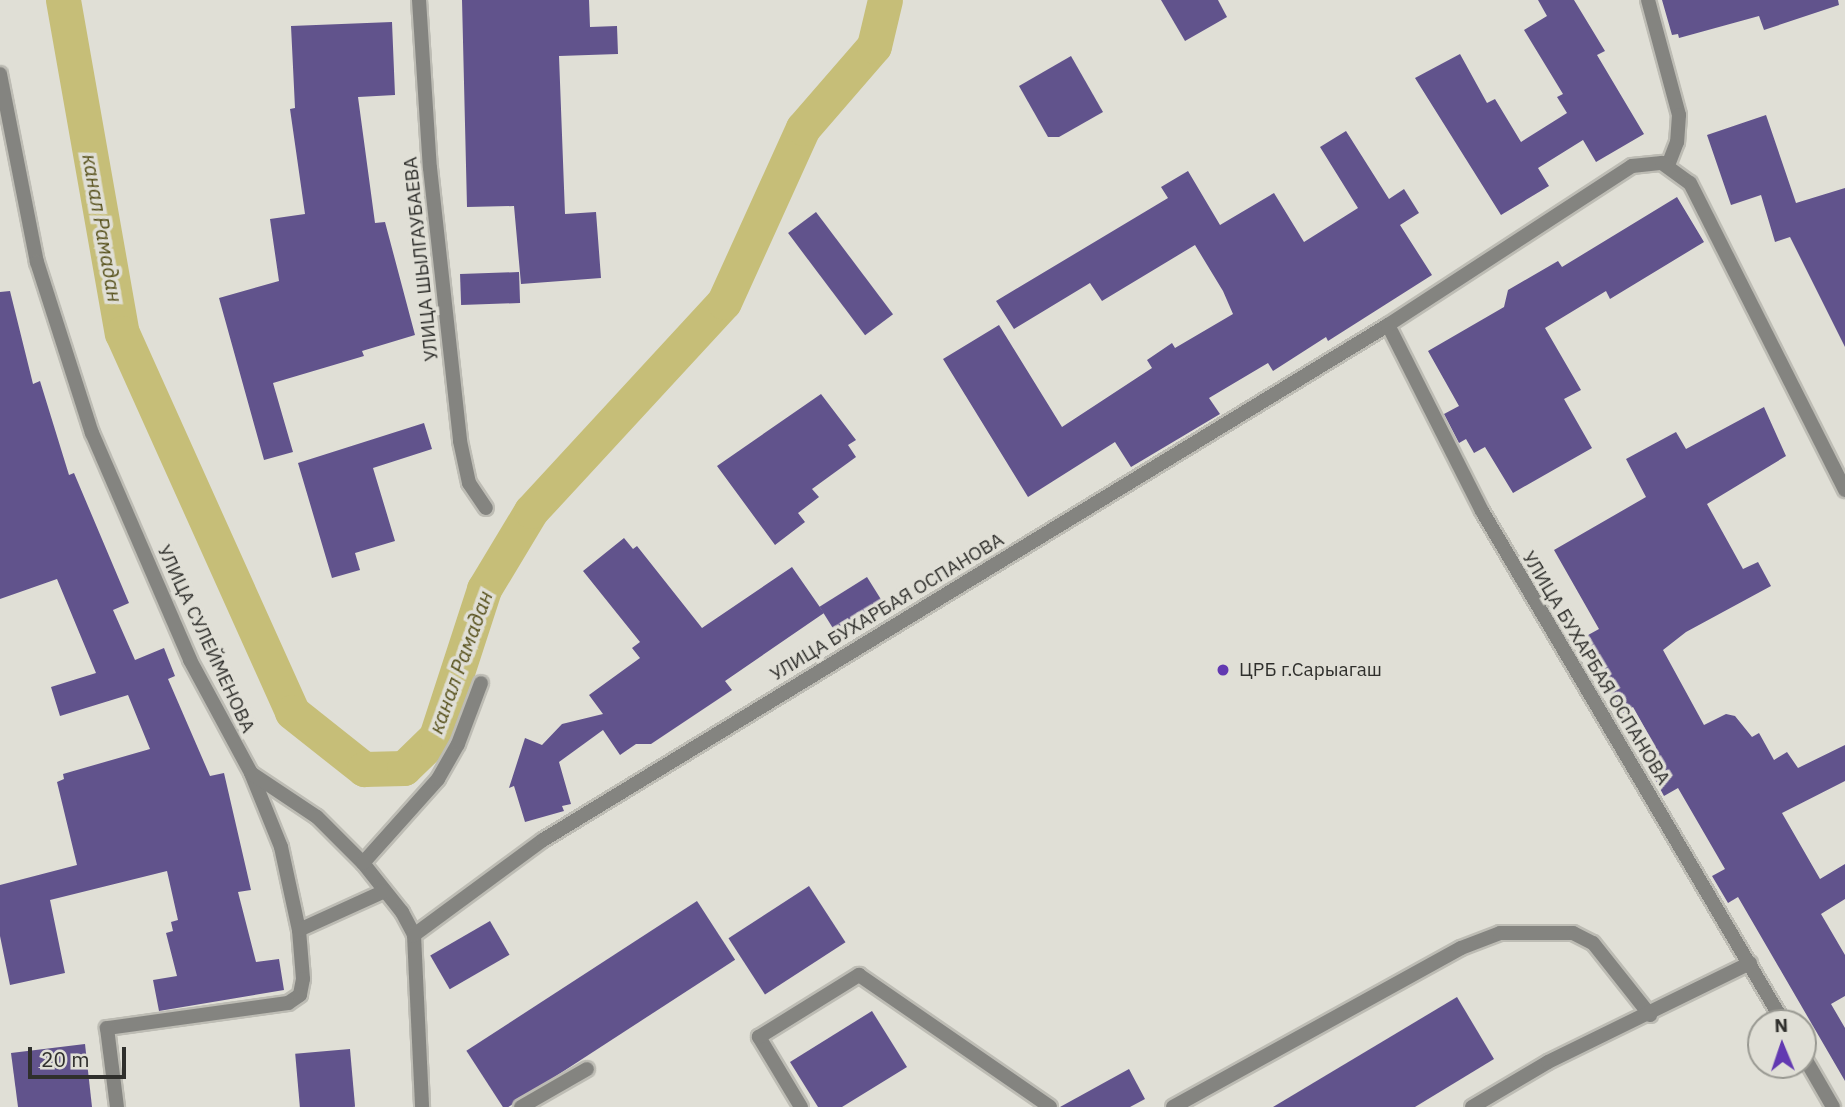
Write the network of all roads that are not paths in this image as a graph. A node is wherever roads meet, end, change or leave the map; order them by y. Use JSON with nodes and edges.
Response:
{"nodes":[{"id":1,"x":419,"y":0,"type":"edge"},
{"id":2,"x":1648,"y":0,"type":"edge"},
{"id":3,"x":0,"y":74,"type":"edge"},
{"id":4,"x":1668,"y":166,"type":"junction"},
{"id":5,"x":1388,"y":325,"type":"junction"},
{"id":6,"x":1845,"y":490,"type":"edge"},
{"id":7,"x":486,"y":508,"type":"dead end"},
{"id":8,"x":481,"y":684,"type":"dead end"},
{"id":9,"x":251,"y":773,"type":"junction"},
{"id":10,"x":363,"y":863,"type":"junction"},
{"id":11,"x":385,"y":891,"type":"junction"},
{"id":12,"x":299,"y":929,"type":"junction"},
{"id":13,"x":414,"y":935,"type":"junction"},
{"id":14,"x":1750,"y":963,"type":"junction"},
{"id":15,"x":1776,"y":1009,"type":"edge"},
{"id":16,"x":1650,"y":1014,"type":"junction"},
{"id":17,"x":587,"y":1069,"type":"dead end"},
{"id":18,"x":1817,"y":1079,"type":"edge"},
{"id":19,"x":117,"y":1107,"type":"edge"},
{"id":20,"x":422,"y":1107,"type":"edge"},
{"id":21,"x":521,"y":1107,"type":"edge"},
{"id":22,"x":801,"y":1107,"type":"edge"},
{"id":23,"x":1050,"y":1107,"type":"edge"},
{"id":24,"x":1174,"y":1107,"type":"edge"},
{"id":25,"x":1472,"y":1107,"type":"edge"},
{"id":26,"x":1833,"y":1107,"type":"edge"}],
"edges":[{"from":1,"to":7,"type":"street","name":"УЛИЦА ШЫЛГАУБАЕВА"},
{"from":2,"to":4,"type":"street"},
{"from":3,"to":9,"type":"street","name":"УЛИЦА СУЛЕЙМЕНОВА"},
{"from":4,"to":5,"type":"street","name":"УЛИЦА БУХАРБАЯ ОСПАНОВА"},
{"from":4,"to":6,"type":"street"},
{"from":5,"to":13,"type":"street","name":"УЛИЦА БУХАРБАЯ ОСПАНОВА"},
{"from":5,"to":14,"type":"street","name":"УЛИЦА БУХАРБАЯ ОСПАНОВА"},
{"from":8,"to":10,"type":"street"},
{"from":9,"to":10,"type":"street"},
{"from":9,"to":12,"type":"street","name":"УЛИЦА СУЛЕЙМЕНОВА"},
{"from":10,"to":11,"type":"street"},
{"from":11,"to":12,"type":"street"},
{"from":11,"to":13,"type":"street"},
{"from":12,"to":19,"type":"street","name":"УЛИЦА СУЛЕЙМЕНОВА"},
{"from":13,"to":20,"type":"street"},
{"from":14,"to":15,"type":"street","name":"УЛИЦА БУХАРБАЯ ОСПАНОВА"},
{"from":14,"to":16,"type":"street"},
{"from":16,"to":24,"type":"street"},
{"from":16,"to":25,"type":"street"},
{"from":17,"to":21,"type":"street"},
{"from":18,"to":26,"type":"street"},
{"from":22,"to":23,"type":"street"}]}
